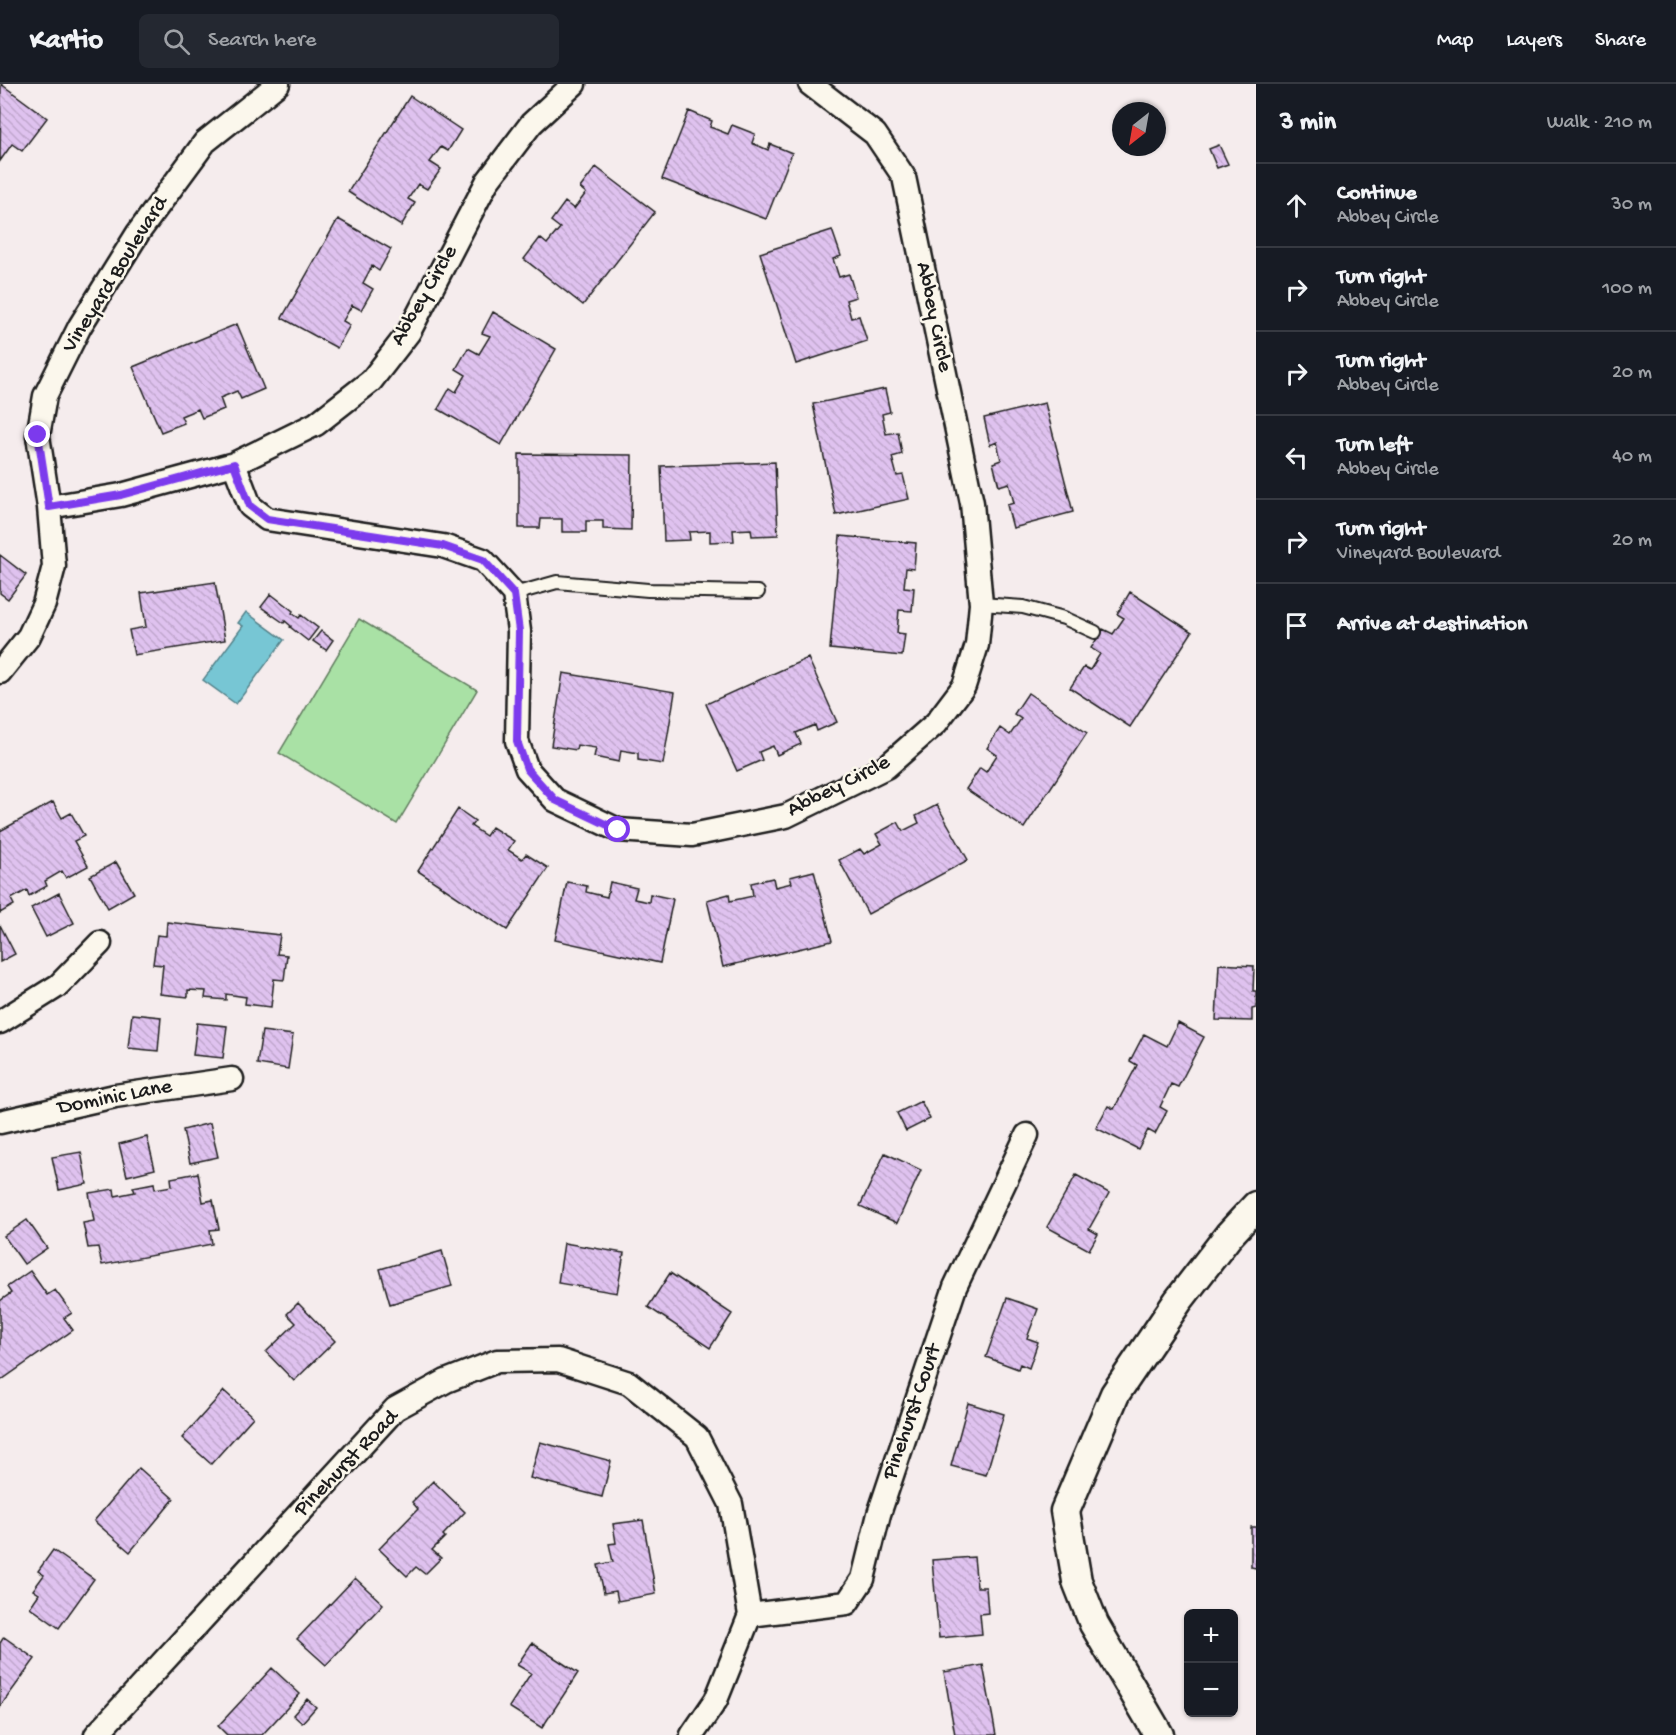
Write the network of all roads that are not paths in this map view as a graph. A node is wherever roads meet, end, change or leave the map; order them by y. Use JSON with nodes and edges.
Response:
{"nodes":[{"id":1,"x":278,"y":84,"type":"edge"},
{"id":2,"x":574,"y":84,"type":"edge"},
{"id":3,"x":810,"y":84,"type":"edge"},
{"id":4,"x":234,"y":464,"type":"junction"},
{"id":5,"x":49,"y":507,"type":"junction"},
{"id":6,"x":758,"y":592,"type":"dead end"},
{"id":7,"x":514,"y":594,"type":"junction"},
{"id":8,"x":981,"y":604,"type":"junction"},
{"id":9,"x":1095,"y":632,"type":"dead end"},
{"id":10,"x":0,"y":672,"type":"edge"},
{"id":11,"x":100,"y":943,"type":"dead end"},
{"id":12,"x":0,"y":1022,"type":"edge"},
{"id":13,"x":232,"y":1078,"type":"dead end"},
{"id":14,"x":0,"y":1122,"type":"edge"},
{"id":15,"x":1028,"y":1135,"type":"dead end"},
{"id":16,"x":1256,"y":1206,"type":"edge"},
{"id":17,"x":750,"y":1615,"type":"junction"},
{"id":18,"x":96,"y":1735,"type":"edge"},
{"id":19,"x":692,"y":1735,"type":"edge"},
{"id":20,"x":1159,"y":1735,"type":"edge"}],
"edges":[{"from":1,"to":5,"type":"street","name":"Vineyard Boulevard"},
{"from":2,"to":4,"type":"street","name":"Abbey Circle"},
{"from":3,"to":8,"type":"street","name":"Abbey Circle"},
{"from":4,"to":5,"type":"street","name":"Abbey Circle"},
{"from":4,"to":7,"type":"street"},
{"from":5,"to":10,"type":"street","name":"Vineyard Boulevard"},
{"from":6,"to":7,"type":"lane"},
{"from":7,"to":8,"type":"street","name":"Abbey Circle"},
{"from":8,"to":9,"type":"lane"},
{"from":11,"to":12,"type":"street"},
{"from":13,"to":14,"type":"street","name":"Dominic Lane"},
{"from":15,"to":17,"type":"street","name":"Pinehurst Court"},
{"from":16,"to":20,"type":"street"},
{"from":17,"to":18,"type":"street","name":"Pinehurst Road"},
{"from":17,"to":19,"type":"street"}]}
